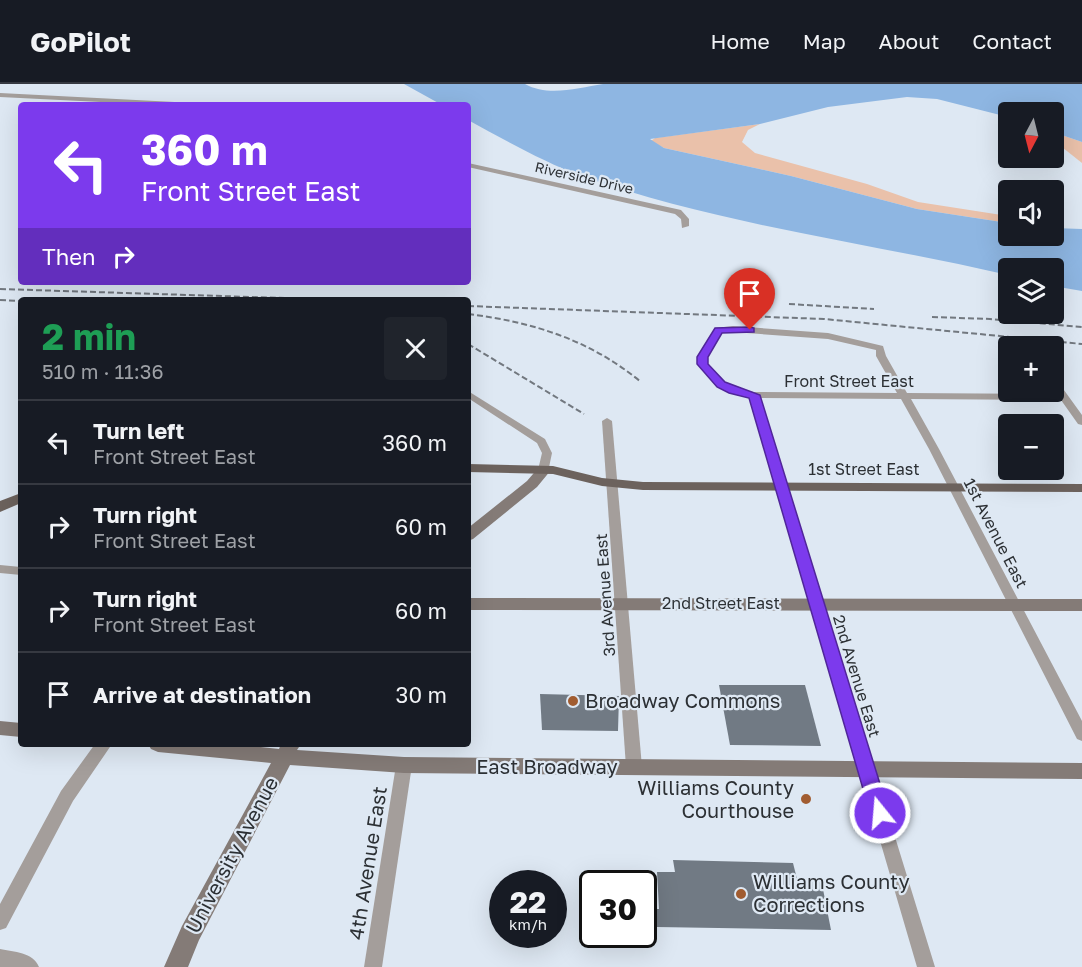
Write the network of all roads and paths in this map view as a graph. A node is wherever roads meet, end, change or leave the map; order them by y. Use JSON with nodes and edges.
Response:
{"nodes":[{"id":1,"x":0,"y":95,"type":"edge"},
{"id":2,"x":136,"y":102,"type":"edge"},
{"id":3,"x":471,"y":166,"type":"edge"},
{"id":4,"x":685,"y":226,"type":"dead end"},
{"id":5,"x":880,"y":348,"type":"joint"},
{"id":6,"x":754,"y":395,"type":"junction"},
{"id":7,"x":471,"y":396,"type":"edge"},
{"id":8,"x":904,"y":396,"type":"junction"},
{"id":9,"x":998,"y":397,"type":"edge"},
{"id":10,"x":1064,"y":397,"type":"edge"},
{"id":11,"x":607,"y":421,"type":"dead end"},
{"id":12,"x":1082,"y":422,"type":"edge"},
{"id":13,"x":471,"y":468,"type":"edge"},
{"id":14,"x":544,"y":470,"type":"junction"},
{"id":15,"x":614,"y":484,"type":"junction"},
{"id":16,"x":782,"y":487,"type":"junction"},
{"id":17,"x":954,"y":488,"type":"junction"},
{"id":18,"x":1082,"y":488,"type":"edge"},
{"id":19,"x":18,"y":498,"type":"edge"},
{"id":20,"x":0,"y":507,"type":"edge"},
{"id":21,"x":471,"y":534,"type":"edge"},
{"id":22,"x":0,"y":569,"type":"edge"},
{"id":23,"x":18,"y":571,"type":"edge"},
{"id":24,"x":622,"y":603,"type":"junction"},
{"id":25,"x":471,"y":604,"type":"edge"},
{"id":26,"x":817,"y":604,"type":"junction"},
{"id":27,"x":1014,"y":604,"type":"junction"},
{"id":28,"x":1082,"y":605,"type":"edge"},
{"id":29,"x":0,"y":728,"type":"edge"},
{"id":30,"x":18,"y":730,"type":"edge"},
{"id":31,"x":1082,"y":735,"type":"edge"},
{"id":32,"x":102,"y":747,"type":"edge"},
{"id":33,"x":213,"y":747,"type":"edge"},
{"id":34,"x":287,"y":751,"type":"edge"},
{"id":35,"x":404,"y":765,"type":"junction"},
{"id":36,"x":634,"y":767,"type":"junction"},
{"id":37,"x":866,"y":769,"type":"junction"},
{"id":38,"x":1082,"y":771,"type":"edge"},
{"id":39,"x":0,"y":922,"type":"edge"},
{"id":40,"x":0,"y":958,"type":"edge"},
{"id":41,"x":30,"y":967,"type":"edge"},
{"id":42,"x":176,"y":967,"type":"edge"},
{"id":43,"x":373,"y":967,"type":"edge"},
{"id":44,"x":926,"y":967,"type":"edge"}],
"edges":[{"from":1,"to":2,"type":"street"},
{"from":3,"to":4,"type":"street","name":"Riverside Drive"},
{"from":5,"to":6,"type":"street","name":"Front Street East"},
{"from":5,"to":8,"type":"street","name":"1st Avenue East"},
{"from":6,"to":8,"type":"street","name":"Front Street East"},
{"from":6,"to":16,"type":"street","name":"2nd Avenue East"},
{"from":7,"to":14,"type":"street"},
{"from":8,"to":9,"type":"street","name":"Front Street East"},
{"from":8,"to":17,"type":"street","name":"1st Avenue East"},
{"from":10,"to":12,"type":"street"},
{"from":11,"to":15,"type":"street","name":"3rd Avenue East"},
{"from":13,"to":14,"type":"main road","name":"1st Street East"},
{"from":14,"to":15,"type":"main road","name":"1st Street East"},
{"from":14,"to":21,"type":"street"},
{"from":15,"to":16,"type":"main road","name":"1st Street East"},
{"from":15,"to":24,"type":"street","name":"3rd Avenue East"},
{"from":16,"to":17,"type":"main road","name":"1st Street East"},
{"from":16,"to":26,"type":"street","name":"2nd Avenue East"},
{"from":17,"to":18,"type":"main road","name":"1st Street East"},
{"from":17,"to":27,"type":"street","name":"1st Avenue East"},
{"from":19,"to":20,"type":"main road"},
{"from":22,"to":23,"type":"street"},
{"from":24,"to":25,"type":"street","name":"2nd Street East"},
{"from":24,"to":26,"type":"street","name":"2nd Street East"},
{"from":24,"to":36,"type":"street","name":"3rd Avenue East"},
{"from":26,"to":27,"type":"street","name":"2nd Street East"},
{"from":26,"to":37,"type":"street","name":"2nd Avenue East"},
{"from":27,"to":28,"type":"street","name":"2nd Street East"},
{"from":27,"to":31,"type":"street","name":"1st Avenue East"},
{"from":29,"to":30,"type":"street"},
{"from":32,"to":39,"type":"street"},
{"from":33,"to":34,"type":"street","name":"East Broadway"},
{"from":34,"to":35,"type":"street","name":"East Broadway"},
{"from":34,"to":42,"type":"street","name":"University Avenue"},
{"from":35,"to":36,"type":"street","name":"East Broadway"},
{"from":35,"to":43,"type":"street","name":"4th Avenue East"},
{"from":36,"to":37,"type":"street","name":"East Broadway"},
{"from":37,"to":38,"type":"street","name":"East Broadway"},
{"from":37,"to":44,"type":"street","name":"2nd Avenue East"},
{"from":40,"to":41,"type":"street"}]}
